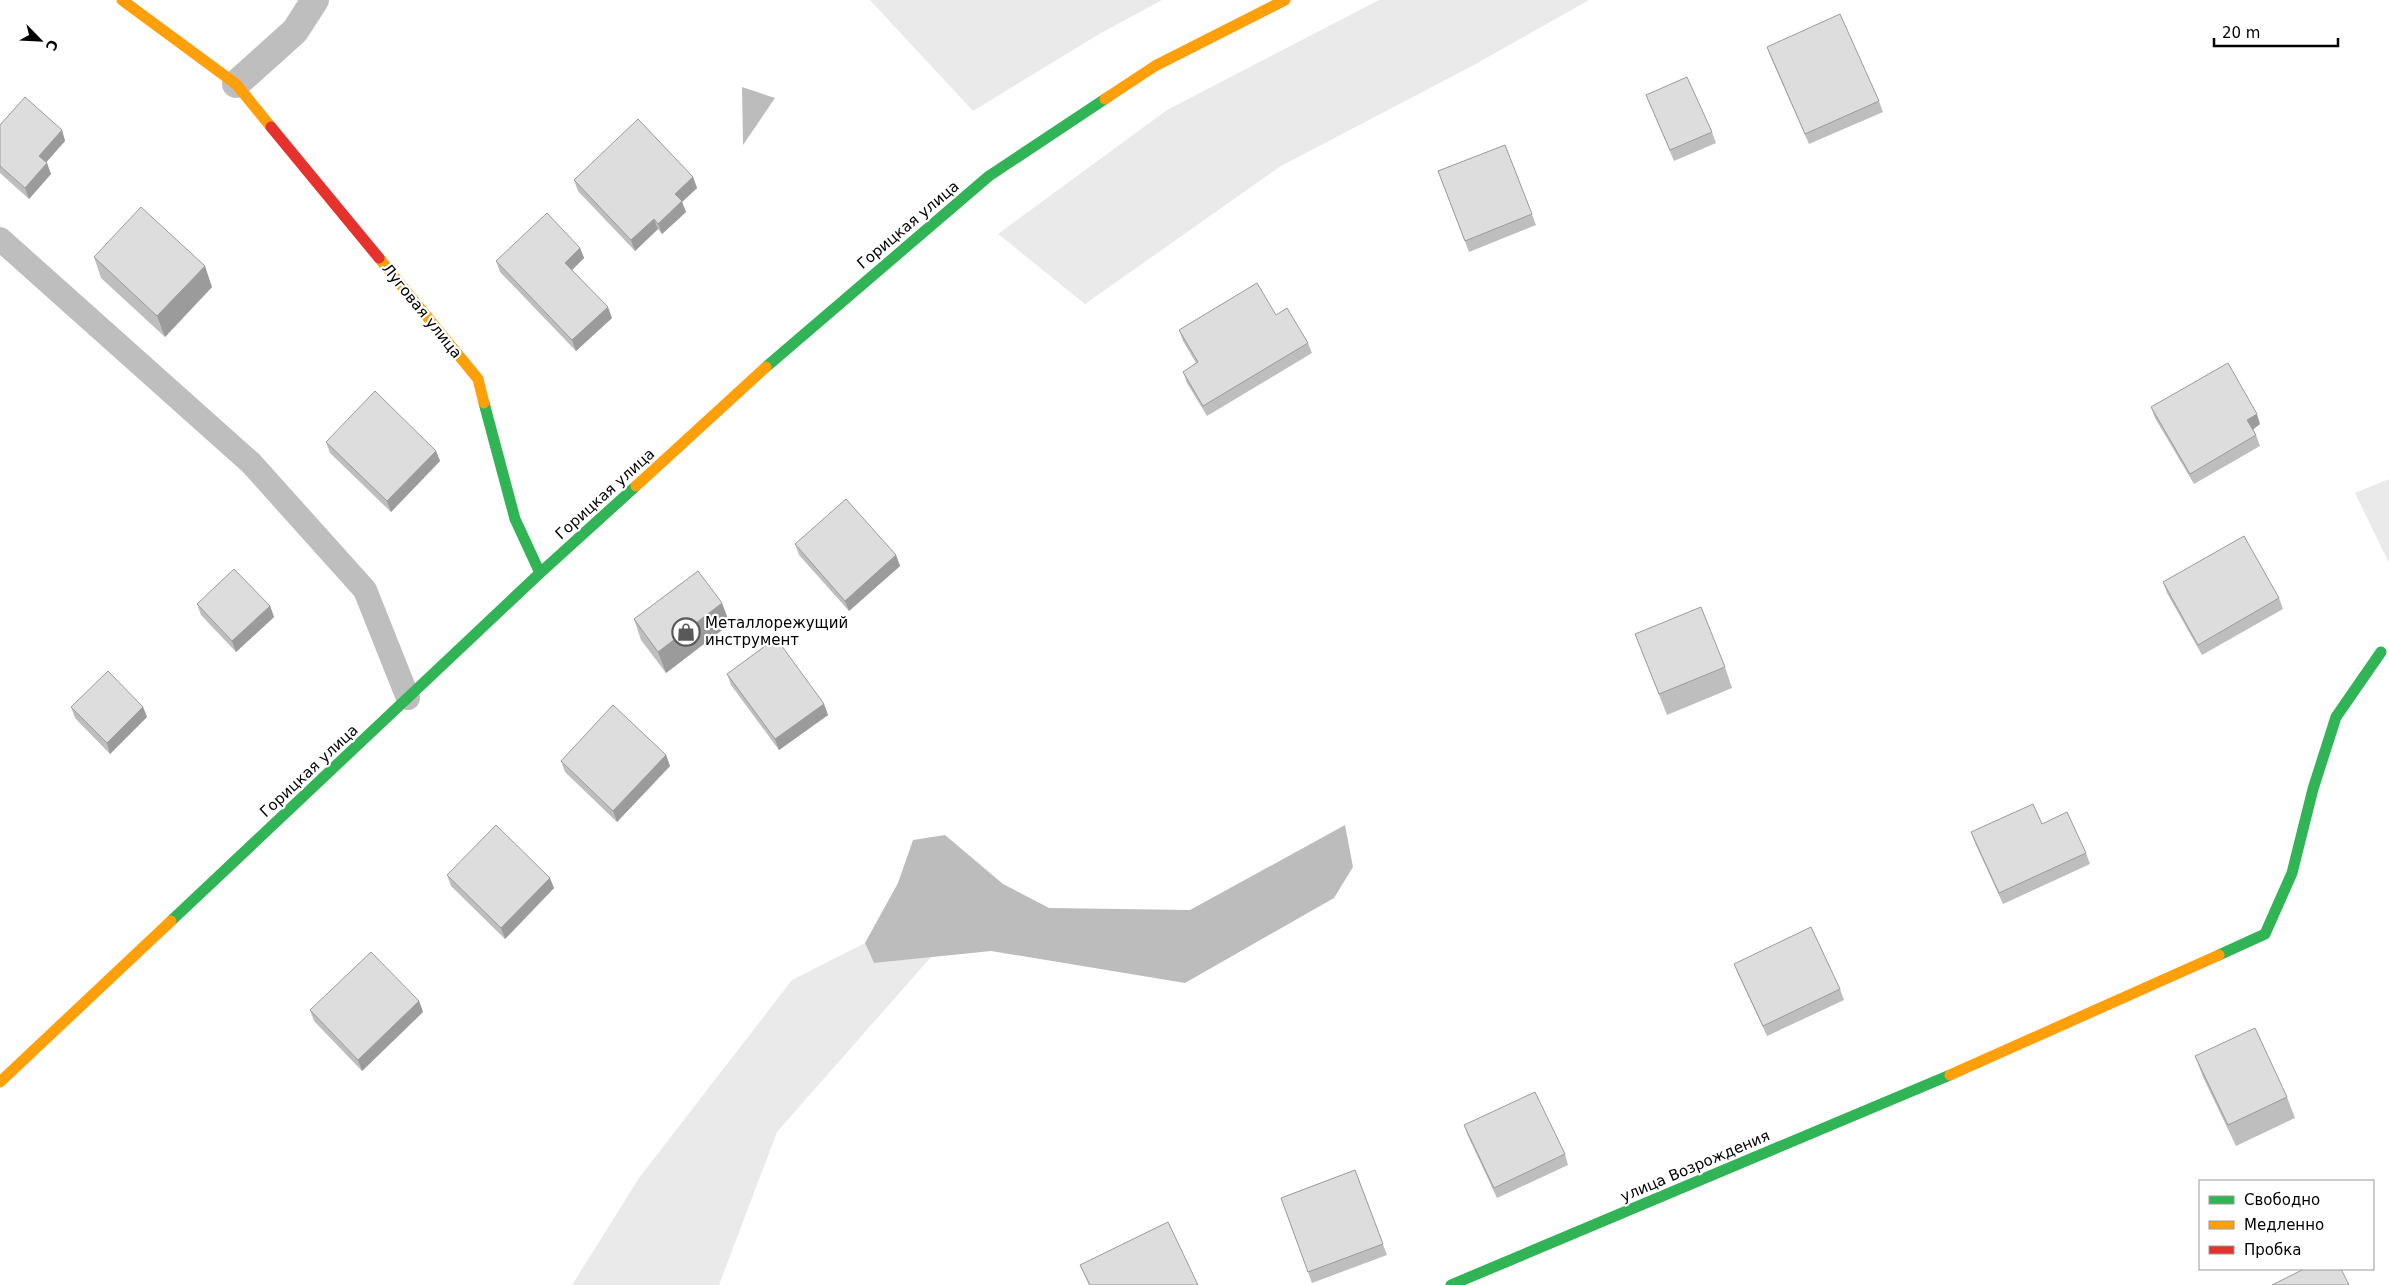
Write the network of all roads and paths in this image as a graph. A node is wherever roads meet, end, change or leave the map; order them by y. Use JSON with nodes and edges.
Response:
{"nodes":[{"id":1,"x":122,"y":0,"type":"edge"},
{"id":2,"x":315,"y":0,"type":"edge"},
{"id":3,"x":1285,"y":0,"type":"edge"},
{"id":4,"x":236,"y":84,"type":"junction"},
{"id":5,"x":0,"y":239,"type":"edge"},
{"id":6,"x":540,"y":573,"type":"junction"},
{"id":7,"x":2381,"y":652,"type":"dead end"},
{"id":8,"x":408,"y":698,"type":"junction"},
{"id":9,"x":0,"y":1082,"type":"edge"},
{"id":10,"x":1451,"y":1285,"type":"edge"}],
"edges":[{"from":1,"to":4,"type":"street","name":"Луговая улица"},
{"from":2,"to":4,"type":"street"},
{"from":3,"to":6,"type":"street","name":"Горицкая улица"},
{"from":4,"to":6,"type":"street","name":"Луговая улица"},
{"from":5,"to":8,"type":"lane"},
{"from":6,"to":8,"type":"street","name":"Горицкая улица"},
{"from":7,"to":10,"type":"street","name":"улица Возрождения"},
{"from":8,"to":9,"type":"street","name":"Горицкая улица"}]}
